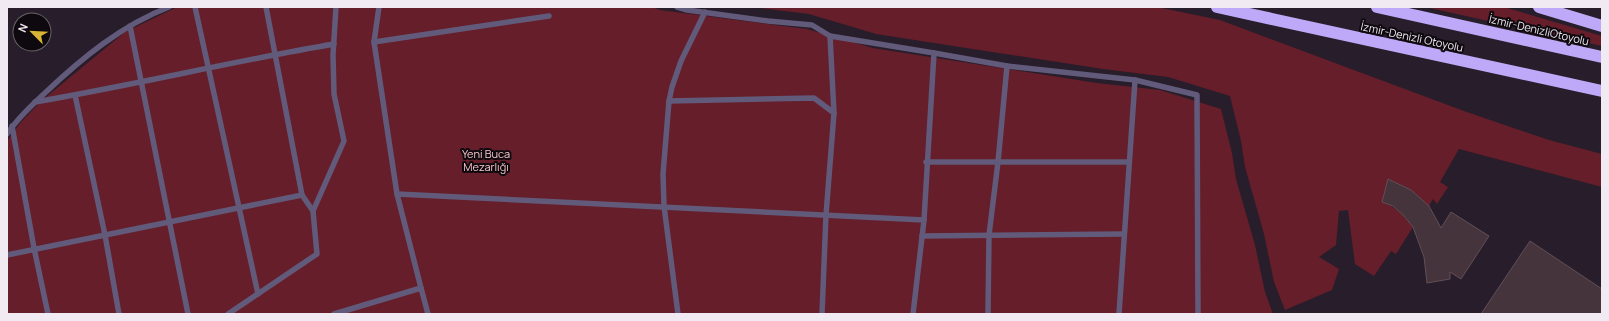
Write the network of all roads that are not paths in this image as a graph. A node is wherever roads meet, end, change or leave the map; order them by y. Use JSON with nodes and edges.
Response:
{"nodes":[{"id":1,"x":168,"y":7,"type":"edge"},
{"id":2,"x":195,"y":7,"type":"edge"},
{"id":3,"x":266,"y":7,"type":"edge"},
{"id":4,"x":336,"y":7,"type":"edge"},
{"id":5,"x":379,"y":7,"type":"edge"},
{"id":6,"x":677,"y":7,"type":"edge"},
{"id":7,"x":1217,"y":7,"type":"edge"},
{"id":8,"x":1377,"y":7,"type":"edge"},
{"id":9,"x":1539,"y":7,"type":"edge"},
{"id":10,"x":706,"y":12,"type":"junction"},
{"id":11,"x":548,"y":16,"type":"dead end"},
{"id":12,"x":130,"y":26,"type":"junction"},
{"id":13,"x":1602,"y":26,"type":"edge"},
{"id":14,"x":830,"y":36,"type":"junction"},
{"id":15,"x":374,"y":42,"type":"junction"},
{"id":16,"x":334,"y":44,"type":"junction"},
{"id":17,"x":934,"y":53,"type":"junction"},
{"id":18,"x":275,"y":54,"type":"junction"},
{"id":19,"x":1602,"y":58,"type":"edge"},
{"id":20,"x":1007,"y":66,"type":"junction"},
{"id":21,"x":208,"y":68,"type":"junction"},
{"id":22,"x":1135,"y":80,"type":"junction"},
{"id":23,"x":141,"y":82,"type":"junction"},
{"id":24,"x":1602,"y":91,"type":"edge"},
{"id":25,"x":75,"y":95,"type":"junction"},
{"id":26,"x":669,"y":101,"type":"junction"},
{"id":27,"x":36,"y":102,"type":"junction"},
{"id":28,"x":834,"y":113,"type":"junction"},
{"id":29,"x":12,"y":126,"type":"junction"},
{"id":30,"x":7,"y":134,"type":"edge"},
{"id":31,"x":926,"y":162,"type":"junction"},
{"id":32,"x":998,"y":162,"type":"junction"},
{"id":33,"x":1128,"y":162,"type":"junction"},
{"id":34,"x":397,"y":194,"type":"junction"},
{"id":35,"x":302,"y":195,"type":"junction"},
{"id":36,"x":664,"y":206,"type":"junction"},
{"id":37,"x":239,"y":207,"type":"junction"},
{"id":38,"x":313,"y":211,"type":"junction"},
{"id":39,"x":826,"y":215,"type":"junction"},
{"id":40,"x":924,"y":220,"type":"junction"},
{"id":41,"x":169,"y":222,"type":"junction"},
{"id":42,"x":105,"y":234,"type":"junction"},
{"id":43,"x":1124,"y":234,"type":"junction"},
{"id":44,"x":989,"y":235,"type":"junction"},
{"id":45,"x":922,"y":236,"type":"junction"},
{"id":46,"x":34,"y":248,"type":"junction"},
{"id":47,"x":7,"y":255,"type":"edge"},
{"id":48,"x":421,"y":288,"type":"junction"},
{"id":49,"x":258,"y":294,"type":"junction"},
{"id":50,"x":48,"y":314,"type":"edge"},
{"id":51,"x":119,"y":314,"type":"edge"},
{"id":52,"x":188,"y":314,"type":"edge"},
{"id":53,"x":228,"y":314,"type":"edge"},
{"id":54,"x":334,"y":314,"type":"edge"},
{"id":55,"x":426,"y":314,"type":"edge"},
{"id":56,"x":678,"y":314,"type":"edge"},
{"id":57,"x":822,"y":314,"type":"edge"},
{"id":58,"x":913,"y":314,"type":"edge"},
{"id":59,"x":988,"y":314,"type":"edge"},
{"id":60,"x":1119,"y":314,"type":"edge"},
{"id":61,"x":1198,"y":314,"type":"edge"}],
"edges":[{"from":1,"to":12,"type":"lane"},
{"from":2,"to":21,"type":"lane"},
{"from":3,"to":18,"type":"lane"},
{"from":4,"to":16,"type":"lane"},
{"from":5,"to":15,"type":"lane"},
{"from":6,"to":10,"type":"lane"},
{"from":7,"to":24,"type":"highway","name":"İzmir-Denizli Otoyolu"},
{"from":8,"to":19,"type":"highway","name":"İzmir-DenizliOtoyolu"},
{"from":9,"to":13,"type":"highway"},
{"from":10,"to":14,"type":"lane"},
{"from":10,"to":26,"type":"lane"},
{"from":11,"to":15,"type":"lane"},
{"from":12,"to":23,"type":"lane"},
{"from":12,"to":27,"type":"lane"},
{"from":14,"to":17,"type":"lane"},
{"from":14,"to":28,"type":"lane"},
{"from":15,"to":34,"type":"lane"},
{"from":16,"to":18,"type":"lane"},
{"from":16,"to":38,"type":"lane"},
{"from":17,"to":20,"type":"lane"},
{"from":17,"to":31,"type":"lane"},
{"from":18,"to":21,"type":"lane"},
{"from":18,"to":35,"type":"lane"},
{"from":20,"to":22,"type":"lane"},
{"from":20,"to":32,"type":"lane"},
{"from":21,"to":23,"type":"lane"},
{"from":21,"to":37,"type":"lane"},
{"from":22,"to":33,"type":"lane"},
{"from":22,"to":61,"type":"lane"},
{"from":23,"to":25,"type":"lane"},
{"from":23,"to":41,"type":"lane"},
{"from":25,"to":27,"type":"lane"},
{"from":25,"to":42,"type":"lane"},
{"from":26,"to":28,"type":"lane"},
{"from":26,"to":36,"type":"lane"},
{"from":27,"to":29,"type":"lane"},
{"from":28,"to":39,"type":"lane"},
{"from":29,"to":30,"type":"lane"},
{"from":29,"to":46,"type":"lane"},
{"from":31,"to":32,"type":"lane"},
{"from":31,"to":40,"type":"lane"},
{"from":32,"to":33,"type":"lane"},
{"from":32,"to":44,"type":"lane"},
{"from":33,"to":43,"type":"lane"},
{"from":34,"to":36,"type":"lane"},
{"from":34,"to":48,"type":"lane"},
{"from":35,"to":37,"type":"lane"},
{"from":35,"to":38,"type":"lane"},
{"from":36,"to":39,"type":"lane"},
{"from":36,"to":56,"type":"lane"},
{"from":37,"to":41,"type":"lane"},
{"from":37,"to":49,"type":"lane"},
{"from":38,"to":49,"type":"lane"},
{"from":39,"to":40,"type":"lane"},
{"from":39,"to":57,"type":"lane"},
{"from":40,"to":45,"type":"lane"},
{"from":41,"to":42,"type":"lane"},
{"from":41,"to":52,"type":"lane"},
{"from":42,"to":46,"type":"lane"},
{"from":42,"to":51,"type":"lane"},
{"from":43,"to":44,"type":"lane"},
{"from":43,"to":60,"type":"lane"},
{"from":44,"to":45,"type":"lane"},
{"from":44,"to":59,"type":"lane"},
{"from":45,"to":58,"type":"lane"},
{"from":46,"to":47,"type":"lane"},
{"from":46,"to":50,"type":"lane"},
{"from":48,"to":54,"type":"lane"},
{"from":48,"to":55,"type":"lane"},
{"from":49,"to":53,"type":"lane"}]}
